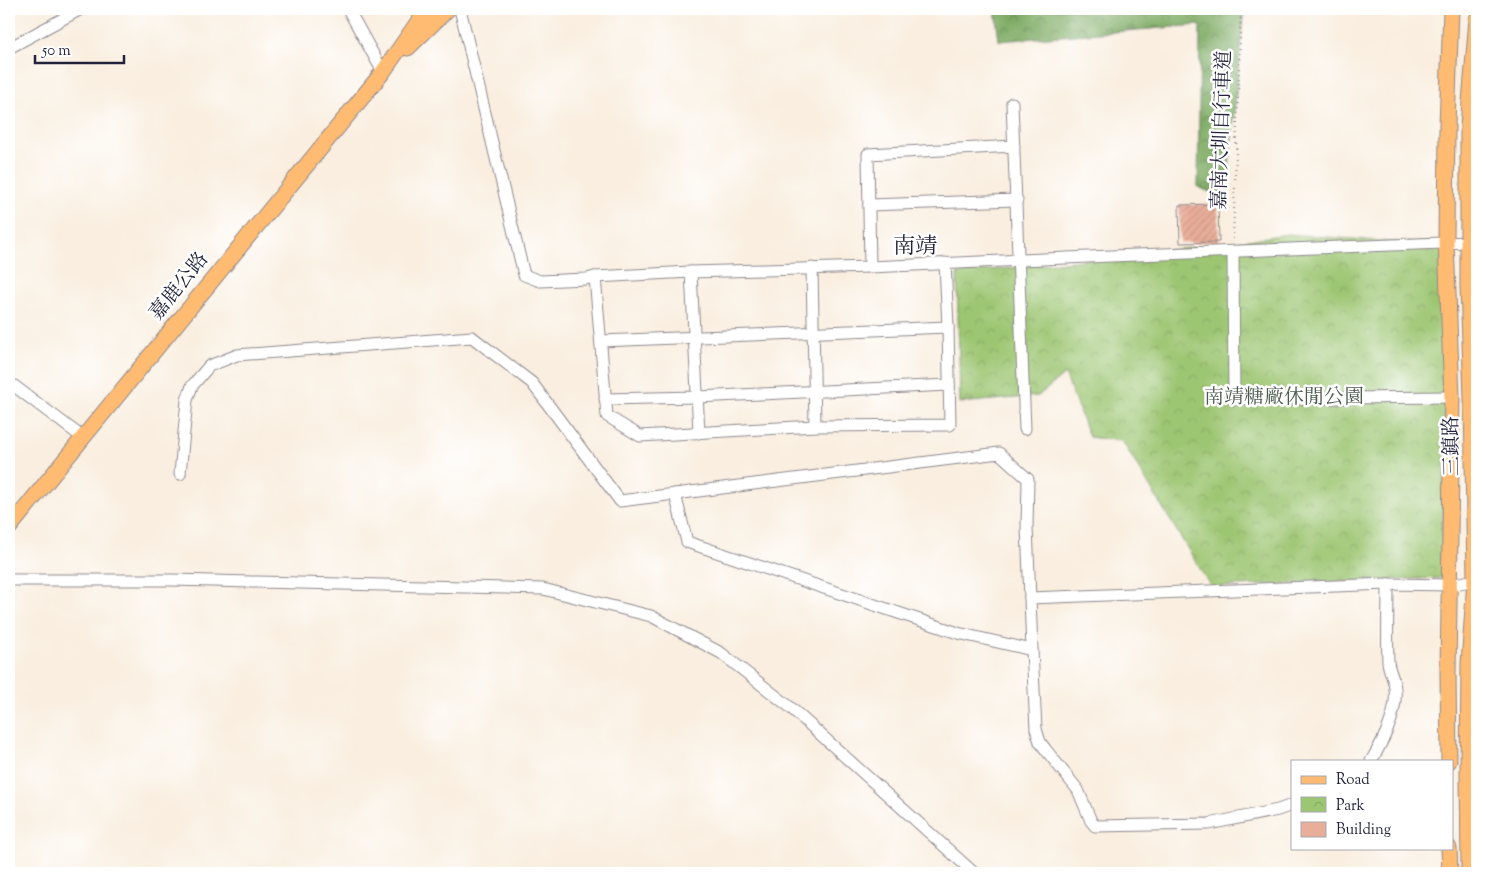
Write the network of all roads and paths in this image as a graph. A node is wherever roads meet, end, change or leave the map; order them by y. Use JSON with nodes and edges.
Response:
{"nodes":[{"id":1,"x":81,"y":9,"type":"edge"},
{"id":2,"x":348,"y":9,"type":"edge"},
{"id":3,"x":427,"y":9,"type":"edge"},
{"id":4,"x":448,"y":9,"type":"edge"},
{"id":5,"x":460,"y":9,"type":"edge"},
{"id":6,"x":1241,"y":9,"type":"edge"},
{"id":7,"x":1451,"y":9,"type":"edge"},
{"id":8,"x":1477,"y":19,"type":"edge"},
{"id":9,"x":9,"y":48,"type":"edge"},
{"id":10,"x":383,"y":72,"type":"junction"},
{"id":11,"x":1012,"y":103,"type":"dead end"},
{"id":12,"x":1447,"y":126,"type":"junction"},
{"id":13,"x":1468,"y":126,"type":"junction"},
{"id":14,"x":1014,"y":146,"type":"junction"},
{"id":15,"x":1016,"y":200,"type":"junction"},
{"id":16,"x":869,"y":205,"type":"junction"},
{"id":17,"x":1446,"y":242,"type":"junction"},
{"id":18,"x":1468,"y":242,"type":"junction"},
{"id":19,"x":1233,"y":252,"type":"junction"},
{"id":20,"x":1019,"y":260,"type":"junction"},
{"id":21,"x":945,"y":263,"type":"junction"},
{"id":22,"x":870,"y":267,"type":"junction"},
{"id":23,"x":812,"y":268,"type":"junction"},
{"id":24,"x":691,"y":272,"type":"junction"},
{"id":25,"x":595,"y":277,"type":"junction"},
{"id":26,"x":948,"y":327,"type":"junction"},
{"id":27,"x":814,"y":332,"type":"junction"},
{"id":28,"x":695,"y":336,"type":"junction"},
{"id":29,"x":601,"y":341,"type":"junction"},
{"id":30,"x":9,"y":382,"type":"edge"},
{"id":31,"x":949,"y":385,"type":"junction"},
{"id":32,"x":815,"y":392,"type":"junction"},
{"id":33,"x":1452,"y":397,"type":"junction"},
{"id":34,"x":698,"y":398,"type":"junction"},
{"id":35,"x":606,"y":400,"type":"junction"},
{"id":36,"x":815,"y":426,"type":"junction"},
{"id":37,"x":1025,"y":429,"type":"dead end"},
{"id":38,"x":699,"y":433,"type":"junction"},
{"id":39,"x":82,"y":438,"type":"junction"},
{"id":40,"x":180,"y":474,"type":"dead end"},
{"id":41,"x":675,"y":494,"type":"junction"},
{"id":42,"x":9,"y":528,"type":"edge"},
{"id":43,"x":9,"y":580,"type":"edge"},
{"id":44,"x":1475,"y":580,"type":"junction"},
{"id":45,"x":1388,"y":584,"type":"junction"},
{"id":46,"x":1450,"y":585,"type":"junction"},
{"id":47,"x":1030,"y":598,"type":"junction"},
{"id":48,"x":1032,"y":650,"type":"junction"},
{"id":49,"x":1372,"y":760,"type":"edge"},
{"id":50,"x":1449,"y":760,"type":"edge"},
{"id":51,"x":1291,"y":805,"type":"edge"},
{"id":52,"x":1449,"y":850,"type":"edge"},
{"id":53,"x":974,"y":873,"type":"edge"},
{"id":54,"x":1450,"y":873,"type":"edge"},
{"id":55,"x":1469,"y":873,"type":"edge"}],
"edges":[{"from":1,"to":9,"type":"lane"},
{"from":2,"to":10,"type":"lane"},
{"from":3,"to":10,"type":"main road","name":"嘉鹿公路"},
{"from":4,"to":10,"type":"main road","name":"嘉鹿公路"},
{"from":5,"to":25,"type":"lane"},
{"from":6,"to":19,"type":"path","name":"嘉南大圳自行車道"},
{"from":7,"to":12,"type":"main road","name":"三鎮路"},
{"from":8,"to":13,"type":"main road","name":"三鎮路"},
{"from":10,"to":39,"type":"main road","name":"嘉鹿公路"},
{"from":11,"to":14,"type":"lane"},
{"from":12,"to":13,"type":"main road"},
{"from":12,"to":17,"type":"main road","name":"三鎮路"},
{"from":13,"to":18,"type":"main road","name":"三鎮路"},
{"from":14,"to":15,"type":"lane"},
{"from":14,"to":16,"type":"lane"},
{"from":15,"to":16,"type":"lane"},
{"from":15,"to":20,"type":"lane"},
{"from":16,"to":22,"type":"lane"},
{"from":17,"to":18,"type":"lane"},
{"from":17,"to":19,"type":"lane"},
{"from":17,"to":33,"type":"main road","name":"三鎮路"},
{"from":18,"to":44,"type":"main road","name":"三鎮路"},
{"from":19,"to":20,"type":"lane"},
{"from":19,"to":33,"type":"lane"},
{"from":20,"to":21,"type":"lane"},
{"from":20,"to":37,"type":"lane"},
{"from":21,"to":22,"type":"lane"},
{"from":21,"to":26,"type":"lane"},
{"from":22,"to":23,"type":"lane"},
{"from":23,"to":24,"type":"lane"},
{"from":23,"to":27,"type":"lane"},
{"from":24,"to":25,"type":"lane"},
{"from":24,"to":28,"type":"lane"},
{"from":25,"to":29,"type":"lane"},
{"from":26,"to":27,"type":"lane"},
{"from":26,"to":31,"type":"lane"},
{"from":27,"to":28,"type":"lane"},
{"from":27,"to":32,"type":"lane"},
{"from":28,"to":29,"type":"lane"},
{"from":28,"to":34,"type":"lane"},
{"from":29,"to":35,"type":"lane"},
{"from":30,"to":39,"type":"lane"},
{"from":31,"to":32,"type":"lane"},
{"from":31,"to":36,"type":"lane"},
{"from":32,"to":34,"type":"lane"},
{"from":32,"to":36,"type":"lane"},
{"from":33,"to":46,"type":"main road","name":"三鎮路"},
{"from":34,"to":35,"type":"lane"},
{"from":34,"to":38,"type":"lane"},
{"from":35,"to":38,"type":"lane"},
{"from":36,"to":38,"type":"lane"},
{"from":39,"to":42,"type":"main road","name":"嘉鹿公路"},
{"from":40,"to":41,"type":"lane"},
{"from":41,"to":47,"type":"lane"},
{"from":41,"to":48,"type":"lane"},
{"from":43,"to":53,"type":"lane"},
{"from":44,"to":46,"type":"lane"},
{"from":44,"to":55,"type":"main road","name":"三鎮路"},
{"from":45,"to":46,"type":"lane"},
{"from":45,"to":47,"type":"lane"},
{"from":45,"to":49,"type":"lane"},
{"from":46,"to":50,"type":"main road","name":"三鎮路"},
{"from":47,"to":48,"type":"lane"},
{"from":48,"to":51,"type":"lane"},
{"from":52,"to":54,"type":"main road"}]}
